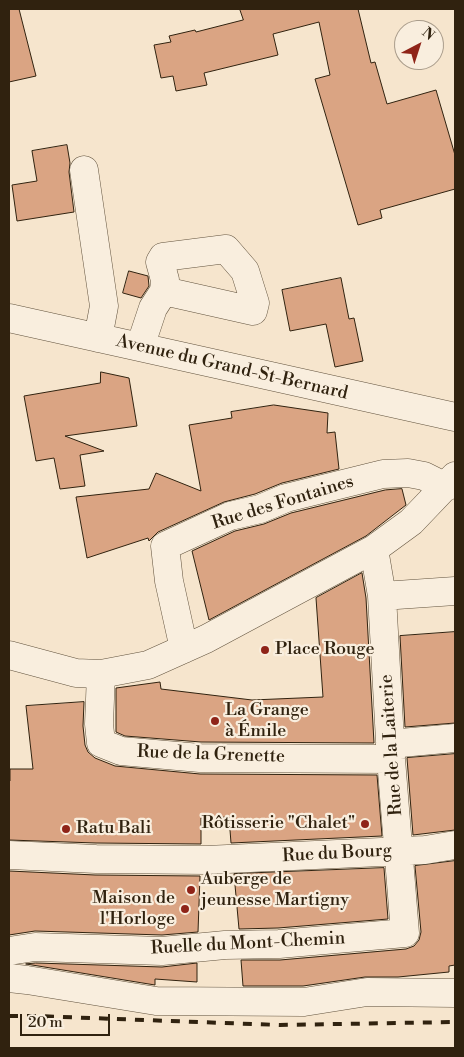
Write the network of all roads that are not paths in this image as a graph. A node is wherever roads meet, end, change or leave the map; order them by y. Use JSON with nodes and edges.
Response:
{"nodes":[{"id":1,"x":84,"y":170,"type":"dead end"},
{"id":2,"x":164,"y":291,"type":"dead end"},
{"id":3,"x":9,"y":318,"type":"edge"},
{"id":4,"x":98,"y":338,"type":"junction"},
{"id":5,"x":140,"y":347,"type":"junction"},
{"id":6,"x":455,"y":417,"type":"edge"},
{"id":7,"x":451,"y":481,"type":"edge"},
{"id":8,"x":374,"y":549,"type":"junction"},
{"id":9,"x":455,"y":591,"type":"edge"},
{"id":10,"x":382,"y":596,"type":"junction"},
{"id":11,"x":184,"y":648,"type":"junction"},
{"id":12,"x":9,"y":655,"type":"edge"},
{"id":13,"x":101,"y":674,"type":"junction"},
{"id":14,"x":455,"y":738,"type":"edge"},
{"id":15,"x":391,"y":752,"type":"junction"},
{"id":16,"x":455,"y":845,"type":"edge"},
{"id":17,"x":400,"y":851,"type":"junction"},
{"id":18,"x":9,"y":855,"type":"edge"},
{"id":19,"x":9,"y":951,"type":"edge"},
{"id":20,"x":9,"y":978,"type":"edge"},
{"id":21,"x":455,"y":993,"type":"edge"}],
"edges":[{"from":1,"to":4,"type":"street"},
{"from":2,"to":5,"type":"street"},
{"from":3,"to":4,"type":"street","name":"Avenue du Grand-St-Bernard"},
{"from":4,"to":5,"type":"street","name":"Avenue du Grand-St-Bernard"},
{"from":5,"to":6,"type":"street","name":"Avenue du Grand-St-Bernard"},
{"from":7,"to":8,"type":"street","name":"Rue des Fontaines"},
{"from":7,"to":11,"type":"street","name":"Rue des Fontaines"},
{"from":8,"to":10,"type":"street","name":"Rue de la Laiterie"},
{"from":8,"to":11,"type":"street","name":"Rue des Fontaines"},
{"from":9,"to":10,"type":"street"},
{"from":10,"to":15,"type":"street","name":"Rue de la Laiterie"},
{"from":11,"to":13,"type":"street","name":"Rue des Fontaines"},
{"from":12,"to":13,"type":"street","name":"Rue des Fontaines"},
{"from":13,"to":15,"type":"street","name":"Rue de la Grenette"},
{"from":14,"to":15,"type":"street","name":"Rue de la Grenette"},
{"from":15,"to":17,"type":"street","name":"Rue de la Laiterie"},
{"from":16,"to":17,"type":"street","name":"Rue du Bourg"},
{"from":17,"to":18,"type":"street","name":"Rue du Bourg"},
{"from":17,"to":19,"type":"street","name":"Ruelle du Mont-Chemin"},
{"from":20,"to":21,"type":"street"}]}
